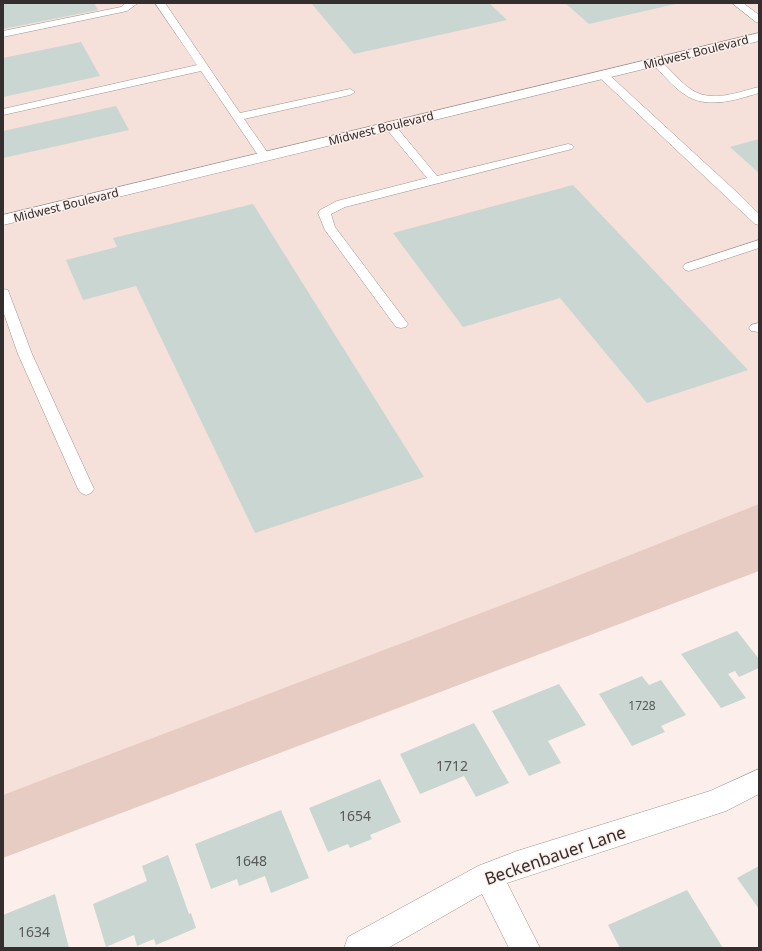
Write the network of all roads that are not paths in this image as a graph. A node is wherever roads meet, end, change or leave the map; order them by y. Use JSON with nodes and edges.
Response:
{"nodes":[{"id":1,"x":133,"y":3,"type":"edge"},
{"id":2,"x":160,"y":3,"type":"edge"},
{"id":3,"x":737,"y":3,"type":"edge"},
{"id":4,"x":759,"y":20,"type":"edge"},
{"id":5,"x":3,"y":34,"type":"edge"},
{"id":6,"x":759,"y":37,"type":"edge"},
{"id":7,"x":656,"y":62,"type":"junction"},
{"id":8,"x":203,"y":67,"type":"junction"},
{"id":9,"x":603,"y":75,"type":"junction"},
{"id":10,"x":759,"y":90,"type":"edge"},
{"id":11,"x":350,"y":92,"type":"dead end"},
{"id":12,"x":3,"y":112,"type":"edge"},
{"id":13,"x":239,"y":117,"type":"junction"},
{"id":14,"x":390,"y":126,"type":"junction"},
{"id":15,"x":568,"y":147,"type":"dead end"},
{"id":16,"x":264,"y":156,"type":"junction"},
{"id":17,"x":434,"y":180,"type":"junction"},
{"id":18,"x":3,"y":220,"type":"edge"},
{"id":19,"x":759,"y":221,"type":"edge"},
{"id":20,"x":759,"y":244,"type":"edge"},
{"id":21,"x":689,"y":267,"type":"dead end"},
{"id":22,"x":3,"y":293,"type":"edge"},
{"id":23,"x":401,"y":324,"type":"dead end"},
{"id":24,"x":86,"y":489,"type":"dead end"},
{"id":25,"x":759,"y":781,"type":"edge"},
{"id":26,"x":488,"y":876,"type":"junction"},
{"id":27,"x":359,"y":948,"type":"edge"},
{"id":28,"x":525,"y":948,"type":"edge"}],
"edges":[{"from":1,"to":5,"type":"lane"},
{"from":2,"to":8,"type":"lane"},
{"from":3,"to":4,"type":"lane"},
{"from":6,"to":7,"type":"street","name":"Midwest Boulevard"},
{"from":7,"to":9,"type":"street","name":"Midwest Boulevard"},
{"from":7,"to":10,"type":"lane"},
{"from":8,"to":12,"type":"lane"},
{"from":8,"to":13,"type":"lane"},
{"from":9,"to":14,"type":"street","name":"Midwest Boulevard"},
{"from":9,"to":19,"type":"lane"},
{"from":11,"to":13,"type":"lane"},
{"from":13,"to":16,"type":"lane"},
{"from":14,"to":16,"type":"street","name":"Midwest Boulevard"},
{"from":14,"to":17,"type":"lane"},
{"from":15,"to":17,"type":"lane"},
{"from":16,"to":18,"type":"street","name":"Midwest Boulevard"},
{"from":17,"to":23,"type":"lane"},
{"from":20,"to":21,"type":"lane"},
{"from":22,"to":24,"type":"lane"},
{"from":25,"to":26,"type":"street","name":"Beckenbauer Lane"},
{"from":26,"to":27,"type":"street","name":"Beckenbauer Lane"},
{"from":26,"to":28,"type":"street"}]}
